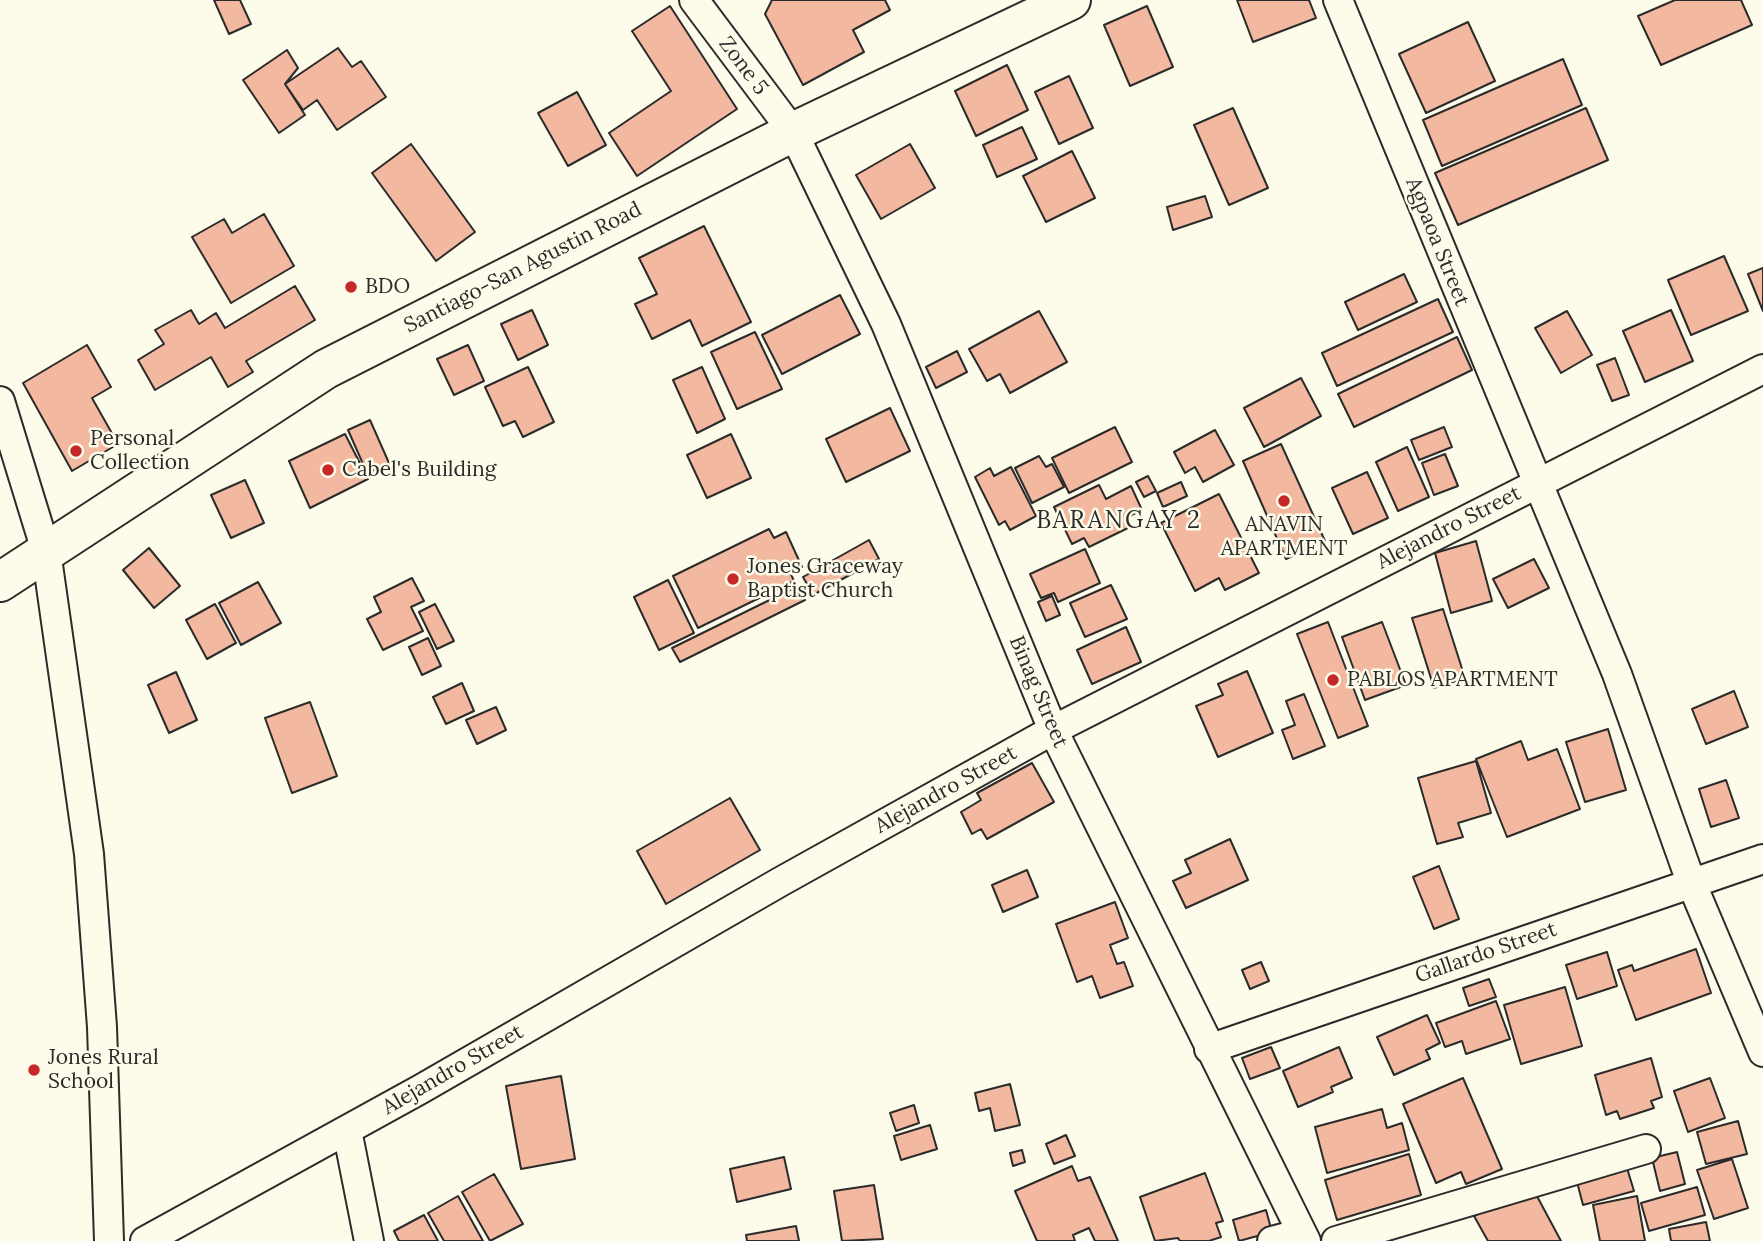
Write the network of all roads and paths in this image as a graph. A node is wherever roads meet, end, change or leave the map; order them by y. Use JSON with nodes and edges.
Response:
{"nodes":[{"id":1,"x":694,"y":0,"type":"edge"},
{"id":2,"x":1071,"y":0,"type":"edge"},
{"id":3,"x":1338,"y":0,"type":"edge"},
{"id":4,"x":793,"y":132,"type":"junction"},
{"id":5,"x":1763,"y":369,"type":"edge"},
{"id":6,"x":0,"y":401,"type":"edge"},
{"id":7,"x":1537,"y":483,"type":"junction"},
{"id":8,"x":46,"y":551,"type":"junction"},
{"id":9,"x":0,"y":582,"type":"edge"},
{"id":10,"x":1053,"y":730,"type":"junction"},
{"id":11,"x":1763,"y":859,"type":"edge"},
{"id":12,"x":1691,"y":882,"type":"junction"},
{"id":13,"x":1209,"y":1049,"type":"junction"},
{"id":14,"x":1763,"y":1052,"type":"edge"},
{"id":15,"x":347,"y":1130,"type":"junction"},
{"id":16,"x":1646,"y":1149,"type":"dead end"},
{"id":17,"x":1304,"y":1237,"type":"edge"},
{"id":18,"x":109,"y":1241,"type":"edge"},
{"id":19,"x":145,"y":1241,"type":"edge"},
{"id":20,"x":369,"y":1241,"type":"edge"},
{"id":21,"x":1272,"y":1241,"type":"edge"},
{"id":22,"x":1336,"y":1241,"type":"edge"}],
"edges":[{"from":1,"to":4,"type":"street","name":"Zone 5"},
{"from":2,"to":4,"type":"main road","name":"Santiago-San Agustin Road"},
{"from":3,"to":7,"type":"street","name":"Agpaoa Street"},
{"from":4,"to":8,"type":"main road","name":"Santiago-San Agustin Road"},
{"from":4,"to":10,"type":"street","name":"Binag Street"},
{"from":5,"to":7,"type":"street","name":"Alejandro Street"},
{"from":6,"to":8,"type":"street"},
{"from":7,"to":10,"type":"street","name":"Alejandro Street"},
{"from":7,"to":12,"type":"street","name":"Agpaoa Street"},
{"from":8,"to":9,"type":"main road","name":"Santiago-San Agustin Road"},
{"from":8,"to":18,"type":"street"},
{"from":10,"to":13,"type":"street","name":"Binag Street"},
{"from":10,"to":15,"type":"street","name":"Alejandro Street"},
{"from":11,"to":12,"type":"street","name":"Gallardo Street"},
{"from":12,"to":13,"type":"street","name":"Gallardo Street"},
{"from":12,"to":14,"type":"street","name":"Agpaoa Street"},
{"from":13,"to":17,"type":"street","name":"Binag Street"},
{"from":15,"to":19,"type":"street","name":"Alejandro Street"},
{"from":15,"to":20,"type":"street"},
{"from":16,"to":22,"type":"street"},
{"from":17,"to":21,"type":"street"}]}
